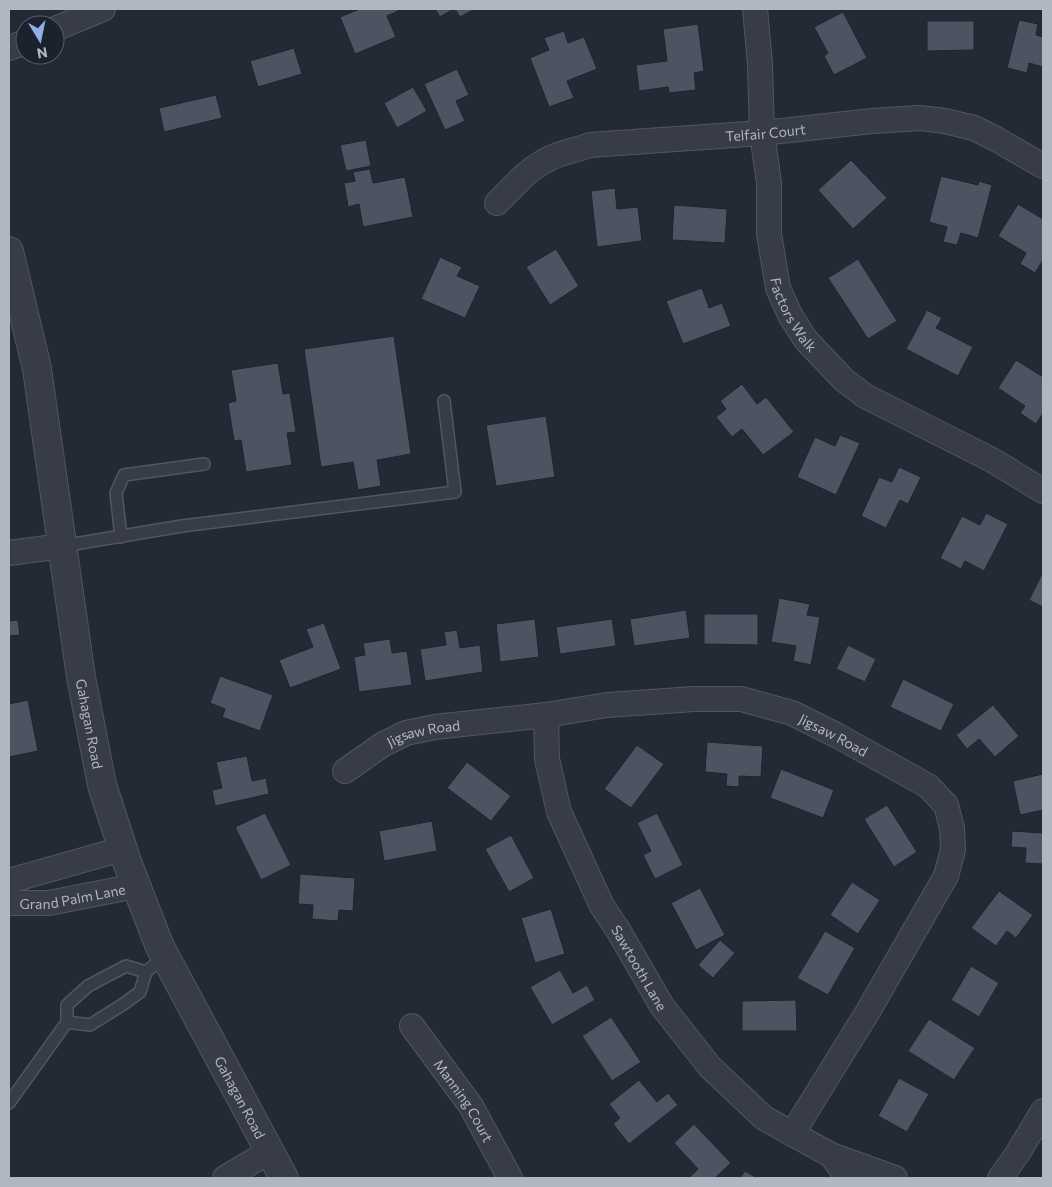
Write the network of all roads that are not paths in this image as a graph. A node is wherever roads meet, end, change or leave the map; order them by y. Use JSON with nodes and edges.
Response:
{"nodes":[{"id":1,"x":103,"y":9,"type":"edge"},
{"id":2,"x":754,"y":9,"type":"edge"},
{"id":3,"x":65,"y":25,"type":"edge"},
{"id":4,"x":762,"y":133,"type":"junction"},
{"id":5,"x":1043,"y":166,"type":"edge"},
{"id":6,"x":497,"y":203,"type":"dead end"},
{"id":7,"x":9,"y":251,"type":"edge"},
{"id":8,"x":444,"y":401,"type":"dead end"},
{"id":9,"x":204,"y":464,"type":"dead end"},
{"id":10,"x":1043,"y":491,"type":"edge"},
{"id":11,"x":121,"y":537,"type":"junction"},
{"id":12,"x":62,"y":546,"type":"junction"},
{"id":13,"x":9,"y":553,"type":"edge"},
{"id":14,"x":546,"y":715,"type":"junction"},
{"id":15,"x":345,"y":771,"type":"dead end"},
{"id":16,"x":122,"y":848,"type":"junction"},
{"id":17,"x":9,"y":881,"type":"edge"},
{"id":18,"x":136,"y":886,"type":"junction"},
{"id":19,"x":9,"y":903,"type":"edge"},
{"id":20,"x":155,"y":964,"type":"junction"},
{"id":21,"x":67,"y":1022,"type":"junction"},
{"id":22,"x":412,"y":1026,"type":"dead end"},
{"id":23,"x":9,"y":1103,"type":"edge"},
{"id":24,"x":1043,"y":1111,"type":"edge"},
{"id":25,"x":792,"y":1134,"type":"junction"},
{"id":26,"x":830,"y":1155,"type":"junction"},
{"id":27,"x":277,"y":1164,"type":"edge"},
{"id":28,"x":225,"y":1178,"type":"edge"},
{"id":29,"x":510,"y":1178,"type":"edge"},
{"id":30,"x":848,"y":1178,"type":"edge"},
{"id":31,"x":896,"y":1178,"type":"edge"},
{"id":32,"x":1000,"y":1178,"type":"edge"}],
"edges":[{"from":1,"to":3,"type":"street"},
{"from":2,"to":4,"type":"street","name":"Factors Walk"},
{"from":4,"to":5,"type":"street","name":"Telfair Court"},
{"from":4,"to":6,"type":"street","name":"Telfair Court"},
{"from":4,"to":10,"type":"street","name":"Factors Walk"},
{"from":7,"to":12,"type":"street","name":"Gahagan Road"},
{"from":8,"to":11,"type":"lane"},
{"from":9,"to":11,"type":"lane"},
{"from":11,"to":12,"type":"lane"},
{"from":12,"to":13,"type":"street"},
{"from":12,"to":16,"type":"street","name":"Gahagan Road"},
{"from":14,"to":15,"type":"street","name":"Jigsaw Road"},
{"from":14,"to":25,"type":"street","name":"Sawtooth Lane"},
{"from":14,"to":25,"type":"street","name":"Jigsaw Road"},
{"from":16,"to":17,"type":"street","name":"Grand Palm Lane"},
{"from":16,"to":18,"type":"street","name":"Gahagan Road"},
{"from":18,"to":19,"type":"street","name":"Grand Palm Lane"},
{"from":18,"to":20,"type":"street","name":"Gahagan Road"},
{"from":20,"to":21,"type":"lane"},
{"from":20,"to":21,"type":"lane"},
{"from":20,"to":27,"type":"street","name":"Gahagan Road"},
{"from":21,"to":23,"type":"lane"},
{"from":22,"to":29,"type":"street","name":"Manning Court"},
{"from":24,"to":32,"type":"street"},
{"from":25,"to":26,"type":"street","name":"Sawtooth Lane"},
{"from":26,"to":30,"type":"street","name":"Sawtooth Lane"},
{"from":26,"to":31,"type":"street","name":"Sawtooth Lane"},
{"from":27,"to":28,"type":"street"}]}
